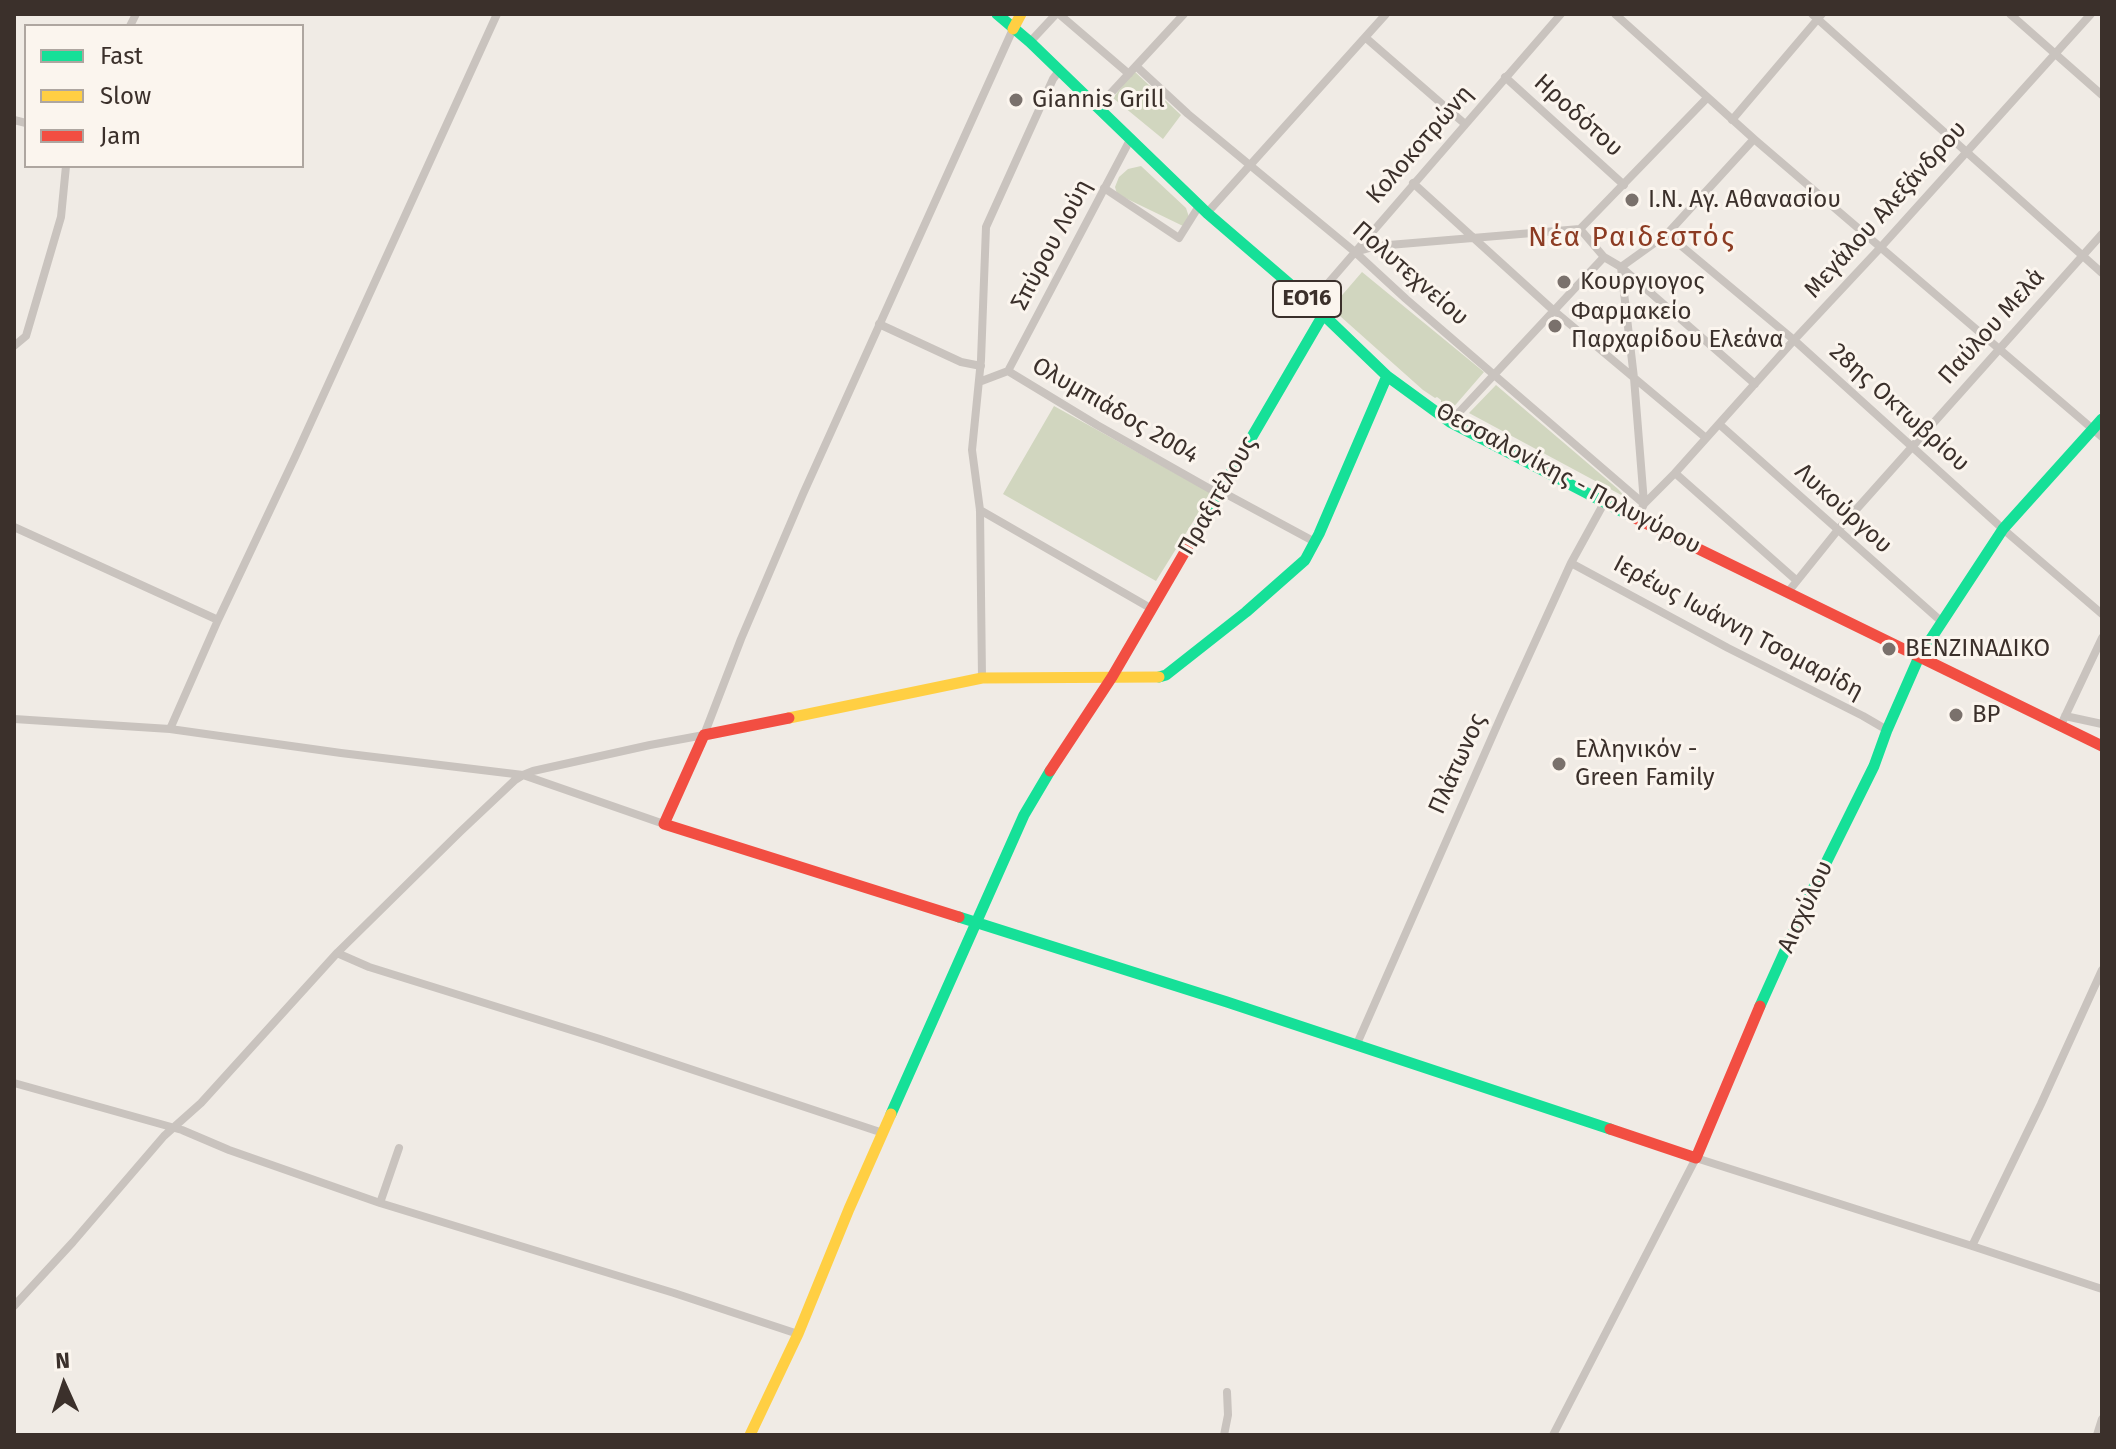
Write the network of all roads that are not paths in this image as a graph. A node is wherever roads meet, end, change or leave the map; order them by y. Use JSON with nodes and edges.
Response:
{"nodes":[{"id":1,"x":497,"y":14,"type":"edge"},
{"id":2,"x":997,"y":14,"type":"edge"},
{"id":3,"x":1021,"y":14,"type":"edge"},
{"id":4,"x":1058,"y":14,"type":"edge"},
{"id":5,"x":1184,"y":14,"type":"edge"},
{"id":6,"x":1386,"y":14,"type":"edge"},
{"id":7,"x":1561,"y":14,"type":"edge"},
{"id":8,"x":1615,"y":14,"type":"edge"},
{"id":9,"x":2010,"y":14,"type":"edge"},
{"id":10,"x":2091,"y":14,"type":"edge"},
{"id":11,"x":1817,"y":16,"type":"edge"},
{"id":12,"x":1013,"y":29,"type":"junction"},
{"id":13,"x":1366,"y":38,"type":"junction"},
{"id":14,"x":1030,"y":42,"type":"junction"},
{"id":15,"x":2056,"y":54,"type":"junction"},
{"id":16,"x":1136,"y":66,"type":"junction"},
{"id":17,"x":1059,"y":71,"type":"junction"},
{"id":18,"x":1129,"y":74,"type":"junction"},
{"id":19,"x":1505,"y":77,"type":"junction"},
{"id":20,"x":2102,"y":95,"type":"edge"},
{"id":21,"x":1707,"y":98,"type":"junction"},
{"id":22,"x":1098,"y":107,"type":"junction"},
{"id":23,"x":1732,"y":120,"type":"junction"},
{"id":24,"x":1465,"y":124,"type":"junction"},
{"id":25,"x":1131,"y":138,"type":"junction"},
{"id":26,"x":1754,"y":139,"type":"junction"},
{"id":27,"x":1966,"y":151,"type":"junction"},
{"id":28,"x":1250,"y":164,"type":"junction"},
{"id":29,"x":66,"y":168,"type":"edge"},
{"id":30,"x":1413,"y":183,"type":"junction"},
{"id":31,"x":1624,"y":185,"type":"junction"},
{"id":32,"x":1104,"y":188,"type":"junction"},
{"id":33,"x":1203,"y":209,"type":"junction"},
{"id":34,"x":1580,"y":229,"type":"junction"},
{"id":35,"x":1667,"y":234,"type":"junction"},
{"id":36,"x":2102,"y":234,"type":"edge"},
{"id":37,"x":1475,"y":238,"type":"junction"},
{"id":38,"x":1881,"y":247,"type":"junction"},
{"id":39,"x":1355,"y":252,"type":"junction"},
{"id":40,"x":2083,"y":255,"type":"junction"},
{"id":41,"x":1604,"y":257,"type":"junction"},
{"id":42,"x":1621,"y":267,"type":"junction"},
{"id":43,"x":2102,"y":273,"type":"edge"},
{"id":44,"x":1311,"y":303,"type":"junction"},
{"id":45,"x":1553,"y":310,"type":"junction"},
{"id":46,"x":1323,"y":315,"type":"junction"},
{"id":47,"x":879,"y":324,"type":"junction"},
{"id":48,"x":1794,"y":340,"type":"junction"},
{"id":49,"x":14,"y":346,"type":"edge"},
{"id":50,"x":1999,"y":349,"type":"junction"},
{"id":51,"x":981,"y":366,"type":"junction"},
{"id":52,"x":1008,"y":371,"type":"junction"},
{"id":53,"x":1495,"y":374,"type":"junction"},
{"id":54,"x":1387,"y":376,"type":"junction"},
{"id":55,"x":1634,"y":378,"type":"junction"},
{"id":56,"x":979,"y":382,"type":"junction"},
{"id":57,"x":1755,"y":384,"type":"junction"},
{"id":58,"x":2102,"y":419,"type":"edge"},
{"id":59,"x":1450,"y":422,"type":"junction"},
{"id":60,"x":1719,"y":424,"type":"junction"},
{"id":61,"x":2097,"y":434,"type":"edge"},
{"id":62,"x":1706,"y":438,"type":"junction"},
{"id":63,"x":1911,"y":447,"type":"junction"},
{"id":64,"x":1675,"y":473,"type":"junction"},
{"id":65,"x":1219,"y":494,"type":"junction"},
{"id":66,"x":1604,"y":503,"type":"junction"},
{"id":67,"x":1644,"y":504,"type":"junction"},
{"id":68,"x":980,"y":510,"type":"junction"},
{"id":69,"x":1637,"y":519,"type":"junction"},
{"id":70,"x":14,"y":527,"type":"edge"},
{"id":71,"x":2003,"y":529,"type":"junction"},
{"id":72,"x":1837,"y":531,"type":"junction"},
{"id":73,"x":1315,"y":542,"type":"junction"},
{"id":74,"x":1571,"y":563,"type":"junction"},
{"id":75,"x":1796,"y":580,"type":"junction"},
{"id":76,"x":1788,"y":592,"type":"junction"},
{"id":77,"x":1152,"y":609,"type":"junction"},
{"id":78,"x":2102,"y":614,"type":"edge"},
{"id":79,"x":218,"y":620,"type":"junction"},
{"id":80,"x":1942,"y":622,"type":"junction"},
{"id":81,"x":2102,"y":638,"type":"edge"},
{"id":82,"x":1919,"y":657,"type":"junction"},
{"id":83,"x":1112,"y":677,"type":"junction"},
{"id":84,"x":982,"y":678,"type":"junction"},
{"id":85,"x":14,"y":719,"type":"edge"},
{"id":86,"x":2063,"y":721,"type":"junction"},
{"id":87,"x":2102,"y":724,"type":"edge"},
{"id":88,"x":170,"y":729,"type":"junction"},
{"id":89,"x":1887,"y":730,"type":"junction"},
{"id":90,"x":704,"y":735,"type":"junction"},
{"id":91,"x":2102,"y":746,"type":"edge"},
{"id":92,"x":523,"y":775,"type":"junction"},
{"id":93,"x":664,"y":824,"type":"junction"},
{"id":94,"x":975,"y":923,"type":"junction"},
{"id":95,"x":337,"y":953,"type":"junction"},
{"id":96,"x":2102,"y":970,"type":"edge"},
{"id":97,"x":1356,"y":1046,"type":"junction"},
{"id":98,"x":14,"y":1083,"type":"edge"},
{"id":99,"x":174,"y":1128,"type":"junction"},
{"id":100,"x":883,"y":1133,"type":"junction"},
{"id":101,"x":399,"y":1148,"type":"dead end"},
{"id":102,"x":1696,"y":1158,"type":"junction"},
{"id":103,"x":380,"y":1203,"type":"junction"},
{"id":104,"x":1972,"y":1246,"type":"junction"},
{"id":105,"x":2102,"y":1289,"type":"edge"},
{"id":106,"x":14,"y":1306,"type":"edge"},
{"id":107,"x":798,"y":1334,"type":"junction"},
{"id":108,"x":1227,"y":1392,"type":"dead end"},
{"id":109,"x":2102,"y":1419,"type":"edge"},
{"id":110,"x":750,"y":1435,"type":"edge"},
{"id":111,"x":1224,"y":1435,"type":"edge"},
{"id":112,"x":1553,"y":1435,"type":"edge"},
{"id":113,"x":2097,"y":1435,"type":"edge"}],
"edges":[{"from":1,"to":79,"type":"street"},
{"from":2,"to":12,"type":"street","name":"Θεσσαλονίκης - Πολυγύρου","number":"ΕΟ16"},
{"from":3,"to":12,"type":"street"},
{"from":4,"to":14,"type":"street"},
{"from":4,"to":18,"type":"street"},
{"from":5,"to":16,"type":"street"},
{"from":6,"to":13,"type":"street"},
{"from":7,"to":19,"type":"street","name":"Κολοκοτρώνη"},
{"from":8,"to":21,"type":"street"},
{"from":9,"to":15,"type":"street"},
{"from":10,"to":15,"type":"street","name":"Μεγάλου Αλεξάνδρου"},
{"from":11,"to":23,"type":"street"},
{"from":11,"to":27,"type":"street"},
{"from":12,"to":14,"type":"street","name":"Θεσσαλονίκης - Πολυγύρου","number":"ΕΟ16"},
{"from":12,"to":47,"type":"street"},
{"from":13,"to":24,"type":"street"},
{"from":13,"to":28,"type":"street"},
{"from":14,"to":17,"type":"street","name":"Θεσσαλονίκης - Πολυγύρου","number":"ΕΟ16"},
{"from":15,"to":20,"type":"street"},
{"from":15,"to":27,"type":"street","name":"Μεγάλου Αλεξάνδρου"},
{"from":16,"to":18,"type":"street"},
{"from":16,"to":28,"type":"street","name":"Πολυτεχνείου"},
{"from":17,"to":22,"type":"street","name":"Θεσσαλονίκης - Πολυγύρου","number":"ΕΟ16"},
{"from":17,"to":51,"type":"street"},
{"from":18,"to":22,"type":"street"},
{"from":19,"to":24,"type":"street","name":"Κολοκοτρώνη"},
{"from":19,"to":31,"type":"street","name":"Ηροδότου"},
{"from":21,"to":23,"type":"street"},
{"from":21,"to":31,"type":"street"},
{"from":22,"to":25,"type":"street","name":"Θεσσαλονίκης - Πολυγύρου","number":"ΕΟ16"},
{"from":23,"to":26,"type":"street"},
{"from":24,"to":30,"type":"street","name":"Κολοκοτρώνη"},
{"from":25,"to":32,"type":"street","name":"Σπύρου Λούη"},
{"from":25,"to":33,"type":"street","name":"Θεσσαλονίκης - Πολυγύρου","number":"ΕΟ16"},
{"from":26,"to":35,"type":"street"},
{"from":26,"to":38,"type":"street"},
{"from":27,"to":38,"type":"street","name":"Μεγάλου Αλεξάνδρου"},
{"from":27,"to":40,"type":"street"},
{"from":28,"to":33,"type":"street"},
{"from":28,"to":39,"type":"street","name":"Πολυτεχνείου"},
{"from":29,"to":49,"type":"street"},
{"from":30,"to":37,"type":"street"},
{"from":30,"to":39,"type":"street","name":"Κολοκοτρώνη"},
{"from":31,"to":34,"type":"street"},
{"from":32,"to":33,"type":"street"},
{"from":32,"to":52,"type":"street","name":"Σπύρου Λούη"},
{"from":33,"to":44,"type":"street","name":"Θεσσαλονίκης - Πολυγύρου","number":"ΕΟ16"},
{"from":34,"to":37,"type":"street"},
{"from":34,"to":41,"type":"street"},
{"from":35,"to":42,"type":"street"},
{"from":35,"to":48,"type":"street","name":"28ης Οκτωβρίου"},
{"from":36,"to":40,"type":"street","name":"Παύλου Μελά"},
{"from":37,"to":39,"type":"street"},
{"from":37,"to":45,"type":"street"},
{"from":38,"to":48,"type":"street","name":"Μεγάλου Αλεξάνδρου"},
{"from":38,"to":50,"type":"street"},
{"from":39,"to":44,"type":"street","name":"Κολοκοτρώνη"},
{"from":39,"to":53,"type":"street","name":"Πολυτεχνείου"},
{"from":40,"to":43,"type":"street"},
{"from":40,"to":50,"type":"street","name":"Παύλου Μελά"},
{"from":41,"to":42,"type":"street"},
{"from":41,"to":45,"type":"street"},
{"from":42,"to":55,"type":"street"},
{"from":42,"to":57,"type":"street"},
{"from":44,"to":46,"type":"street","name":"Θεσσαλονίκης - Πολυγύρου","number":"ΕΟ16"},
{"from":45,"to":53,"type":"street"},
{"from":45,"to":55,"type":"street"},
{"from":46,"to":54,"type":"street","name":"Θεσσαλονίκης - Πολυγύρου","number":"ΕΟ16"},
{"from":46,"to":65,"type":"street","name":"Πραξιτέλους"},
{"from":47,"to":51,"type":"street"},
{"from":47,"to":90,"type":"street"},
{"from":48,"to":57,"type":"street","name":"Μεγάλου Αλεξάνδρου"},
{"from":48,"to":63,"type":"street","name":"28ης Οκτωβρίου"},
{"from":50,"to":61,"type":"street"},
{"from":50,"to":63,"type":"street","name":"Παύλου Μελά"},
{"from":51,"to":56,"type":"street"},
{"from":52,"to":56,"type":"street","name":"Ολυμπιάδος 2004"},
{"from":52,"to":65,"type":"street","name":"Ολυμπιάδος 2004"},
{"from":53,"to":59,"type":"street"},
{"from":53,"to":67,"type":"street","name":"Πολυτεχνείου"},
{"from":54,"to":59,"type":"street","name":"Θεσσαλονίκης - Πολυγύρου","number":"ΕΟ16"},
{"from":54,"to":73,"type":"street"},
{"from":55,"to":62,"type":"street"},
{"from":55,"to":67,"type":"street"},
{"from":56,"to":68,"type":"street"},
{"from":57,"to":60,"type":"street","name":"Μεγάλου Αλεξάνδρου"},
{"from":58,"to":61,"type":"street","name":"Αισχύλου"},
{"from":59,"to":66,"type":"street","name":"Θεσσαλονίκης - Πολυγύρου","number":"ΕΟ16"},
{"from":60,"to":62,"type":"street","name":"Μεγάλου Αλεξάνδρου"},
{"from":60,"to":72,"type":"street","name":"Λυκούργου"},
{"from":61,"to":71,"type":"street","name":"Αισχύλου"},
{"from":62,"to":64,"type":"street","name":"Μεγάλου Αλεξάνδρου"},
{"from":63,"to":71,"type":"street","name":"28ης Οκτωβρίου"},
{"from":63,"to":72,"type":"street","name":"Παύλου Μελά"},
{"from":64,"to":67,"type":"street","name":"Μεγάλου Αλεξάνδρου"},
{"from":64,"to":75,"type":"street"},
{"from":65,"to":73,"type":"street","name":"Ολυμπιάδος 2004"},
{"from":65,"to":77,"type":"street","name":"Πραξιτέλους"},
{"from":66,"to":69,"type":"street","name":"Θεσσαλονίκης - Πολυγύρου","number":"ΕΟ16"},
{"from":66,"to":74,"type":"street","name":"Πλάτωνος"},
{"from":67,"to":69,"type":"street"},
{"from":68,"to":77,"type":"street"},
{"from":68,"to":84,"type":"street"},
{"from":69,"to":76,"type":"street","name":"Θεσσαλονίκης - Πολυγύρου","number":"ΕΟ16"},
{"from":70,"to":79,"type":"street"},
{"from":71,"to":78,"type":"street","name":"28ης Οκτωβρίου"},
{"from":71,"to":80,"type":"street","name":"Αισχύλου"},
{"from":72,"to":75,"type":"street","name":"Παύλου Μελά"},
{"from":72,"to":80,"type":"street","name":"Λυκούργου"},
{"from":73,"to":83,"type":"street"},
{"from":74,"to":89,"type":"street","name":"Ιερέως Ιωάννη Τσομαρίδη"},
{"from":74,"to":97,"type":"street","name":"Πλάτωνος"},
{"from":75,"to":76,"type":"street","name":"Παύλου Μελά"},
{"from":76,"to":82,"type":"street","name":"Θεσσαλονίκης - Πολυγύρου","number":"ΕΟ16"},
{"from":77,"to":83,"type":"street","name":"Πραξιτέλους"},
{"from":79,"to":88,"type":"street"},
{"from":80,"to":82,"type":"street","name":"Αισχύλου"},
{"from":81,"to":86,"type":"street"},
{"from":82,"to":86,"type":"street","name":"Θεσσαλονίκης - Πολυγύρου","number":"ΕΟ16"},
{"from":82,"to":89,"type":"street","name":"Αισχύλου"},
{"from":83,"to":84,"type":"street"},
{"from":83,"to":94,"type":"street","name":"Πραξιτέλους"},
{"from":84,"to":90,"type":"street"},
{"from":85,"to":88,"type":"street"},
{"from":86,"to":87,"type":"street"},
{"from":86,"to":91,"type":"street","name":"Θεσσαλονίκης - Πολυγύρου","number":"ΕΟ16"},
{"from":88,"to":92,"type":"street"},
{"from":89,"to":102,"type":"street","name":"Αισχύλου"},
{"from":90,"to":92,"type":"street"},
{"from":90,"to":93,"type":"street"},
{"from":92,"to":93,"type":"street"},
{"from":92,"to":95,"type":"street"},
{"from":93,"to":94,"type":"street"},
{"from":94,"to":97,"type":"street"},
{"from":94,"to":100,"type":"street","name":"Πραξιτέλους"},
{"from":95,"to":99,"type":"street"},
{"from":95,"to":100,"type":"street"},
{"from":96,"to":104,"type":"street"},
{"from":97,"to":102,"type":"street"},
{"from":98,"to":99,"type":"street"},
{"from":99,"to":103,"type":"street"},
{"from":99,"to":106,"type":"street"},
{"from":100,"to":107,"type":"street","name":"Πραξιτέλους"},
{"from":101,"to":103,"type":"street"},
{"from":102,"to":104,"type":"street"},
{"from":102,"to":112,"type":"street"},
{"from":103,"to":107,"type":"street"},
{"from":104,"to":105,"type":"street"},
{"from":107,"to":110,"type":"street","name":"Πραξιτέλους"},
{"from":108,"to":111,"type":"street"},
{"from":109,"to":113,"type":"street"}]}
